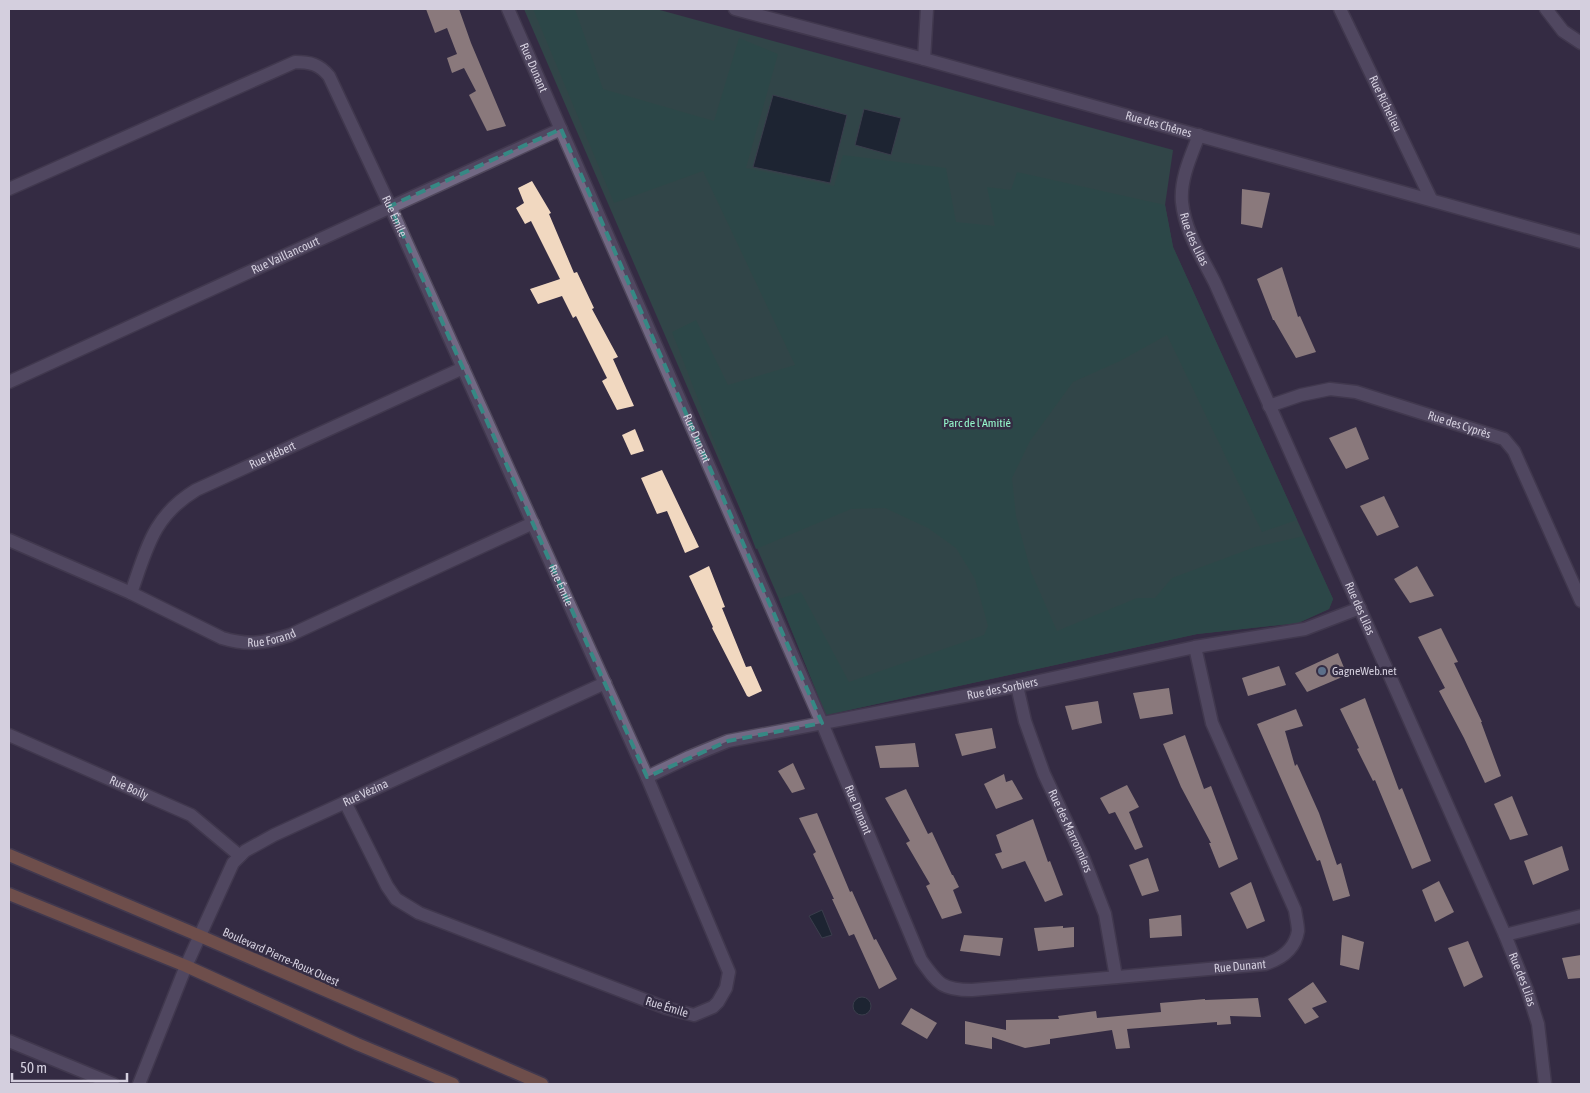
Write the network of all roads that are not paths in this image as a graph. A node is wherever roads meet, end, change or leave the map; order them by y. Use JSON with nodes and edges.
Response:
{"nodes":[{"id":1,"x":508,"y":9,"type":"edge"},
{"id":2,"x":735,"y":9,"type":"edge"},
{"id":3,"x":927,"y":9,"type":"edge"},
{"id":4,"x":1340,"y":9,"type":"edge"},
{"id":5,"x":1546,"y":9,"type":"edge"},
{"id":6,"x":1581,"y":43,"type":"edge"},
{"id":7,"x":924,"y":59,"type":"junction"},
{"id":8,"x":561,"y":129,"type":"junction"},
{"id":9,"x":1199,"y":135,"type":"junction"},
{"id":10,"x":9,"y":189,"type":"edge"},
{"id":11,"x":1431,"y":199,"type":"junction"},
{"id":12,"x":390,"y":206,"type":"junction"},
{"id":13,"x":1581,"y":242,"type":"edge"},
{"id":14,"x":463,"y":368,"type":"junction"},
{"id":15,"x":9,"y":382,"type":"edge"},
{"id":16,"x":1269,"y":406,"type":"junction"},
{"id":17,"x":533,"y":523,"type":"junction"},
{"id":18,"x":9,"y":540,"type":"edge"},
{"id":19,"x":132,"y":593,"type":"junction"},
{"id":20,"x":1581,"y":601,"type":"edge"},
{"id":21,"x":1360,"y":608,"type":"junction"},
{"id":22,"x":1195,"y":647,"type":"junction"},
{"id":23,"x":605,"y":683,"type":"junction"},
{"id":24,"x":1018,"y":686,"type":"junction"},
{"id":25,"x":822,"y":723,"type":"junction"},
{"id":26,"x":9,"y":735,"type":"edge"},
{"id":27,"x":647,"y":777,"type":"junction"},
{"id":28,"x":345,"y":802,"type":"junction"},
{"id":29,"x":9,"y":855,"type":"edge"},
{"id":30,"x":240,"y":856,"type":"junction"},
{"id":31,"x":9,"y":894,"type":"edge"},
{"id":32,"x":1581,"y":916,"type":"edge"},
{"id":33,"x":1505,"y":934,"type":"junction"},
{"id":34,"x":200,"y":936,"type":"junction"},
{"id":35,"x":186,"y":966,"type":"junction"},
{"id":36,"x":1116,"y":977,"type":"junction"},
{"id":37,"x":9,"y":1041,"type":"edge"},
{"id":38,"x":112,"y":1084,"type":"edge"},
{"id":39,"x":139,"y":1084,"type":"edge"},
{"id":40,"x":453,"y":1084,"type":"edge"},
{"id":41,"x":542,"y":1084,"type":"edge"},
{"id":42,"x":1545,"y":1084,"type":"edge"}],
"edges":[{"from":1,"to":8,"type":"street","name":"Rue Dunant"},
{"from":2,"to":7,"type":"street","name":"Rue des Chênes"},
{"from":3,"to":7,"type":"street"},
{"from":4,"to":11,"type":"street","name":"Rue Richelieu"},
{"from":5,"to":6,"type":"street"},
{"from":7,"to":9,"type":"street","name":"Rue des Chênes"},
{"from":8,"to":12,"type":"street","name":"Rue Vaillancourt"},
{"from":8,"to":25,"type":"street","name":"Rue Dunant"},
{"from":9,"to":11,"type":"street","name":"Rue des Chênes"},
{"from":9,"to":16,"type":"street","name":"Rue des Lilas"},
{"from":10,"to":12,"type":"street","name":"Rue Émile"},
{"from":11,"to":13,"type":"street","name":"Rue des Chênes"},
{"from":12,"to":14,"type":"street","name":"Rue Émile"},
{"from":12,"to":15,"type":"street","name":"Rue Vaillancourt"},
{"from":14,"to":17,"type":"street","name":"Rue Émile"},
{"from":14,"to":19,"type":"street","name":"Rue Hébert"},
{"from":16,"to":20,"type":"street","name":"Rue des Cyprès"},
{"from":16,"to":21,"type":"street","name":"Rue des Lilas"},
{"from":17,"to":19,"type":"street","name":"Rue Forand"},
{"from":17,"to":23,"type":"street","name":"Rue Émile"},
{"from":18,"to":19,"type":"street","name":"Rue Forand"},
{"from":21,"to":22,"type":"street","name":"Rue des Sorbiers"},
{"from":21,"to":33,"type":"street","name":"Rue des Lilas"},
{"from":22,"to":24,"type":"street","name":"Rue des Sorbiers"},
{"from":22,"to":36,"type":"street","name":"Rue Dunant"},
{"from":23,"to":27,"type":"street","name":"Rue Émile"},
{"from":23,"to":28,"type":"street","name":"Rue Vézina"},
{"from":24,"to":25,"type":"street","name":"Rue des Sorbiers"},
{"from":24,"to":36,"type":"street","name":"Rue des Marronniers"},
{"from":25,"to":27,"type":"street","name":"Rue des Sorbiers"},
{"from":25,"to":36,"type":"street","name":"Rue Dunant"},
{"from":26,"to":30,"type":"street","name":"Rue Boily"},
{"from":27,"to":28,"type":"street","name":"Rue Émile"},
{"from":28,"to":30,"type":"street","name":"Rue Vézina"},
{"from":29,"to":34,"type":"main road","name":"Boulevard Pierre-Roux Ouest"},
{"from":30,"to":34,"type":"street","name":"Rue Vézina"},
{"from":31,"to":35,"type":"main road"},
{"from":32,"to":33,"type":"street"},
{"from":33,"to":42,"type":"street","name":"Rue des Lilas"},
{"from":34,"to":35,"type":"street","name":"Rue Vézina"},
{"from":34,"to":41,"type":"main road","name":"Boulevard Pierre-Roux Ouest"},
{"from":35,"to":39,"type":"street","name":"Rue Vézina"},
{"from":35,"to":40,"type":"main road"},
{"from":37,"to":38,"type":"street"}]}
